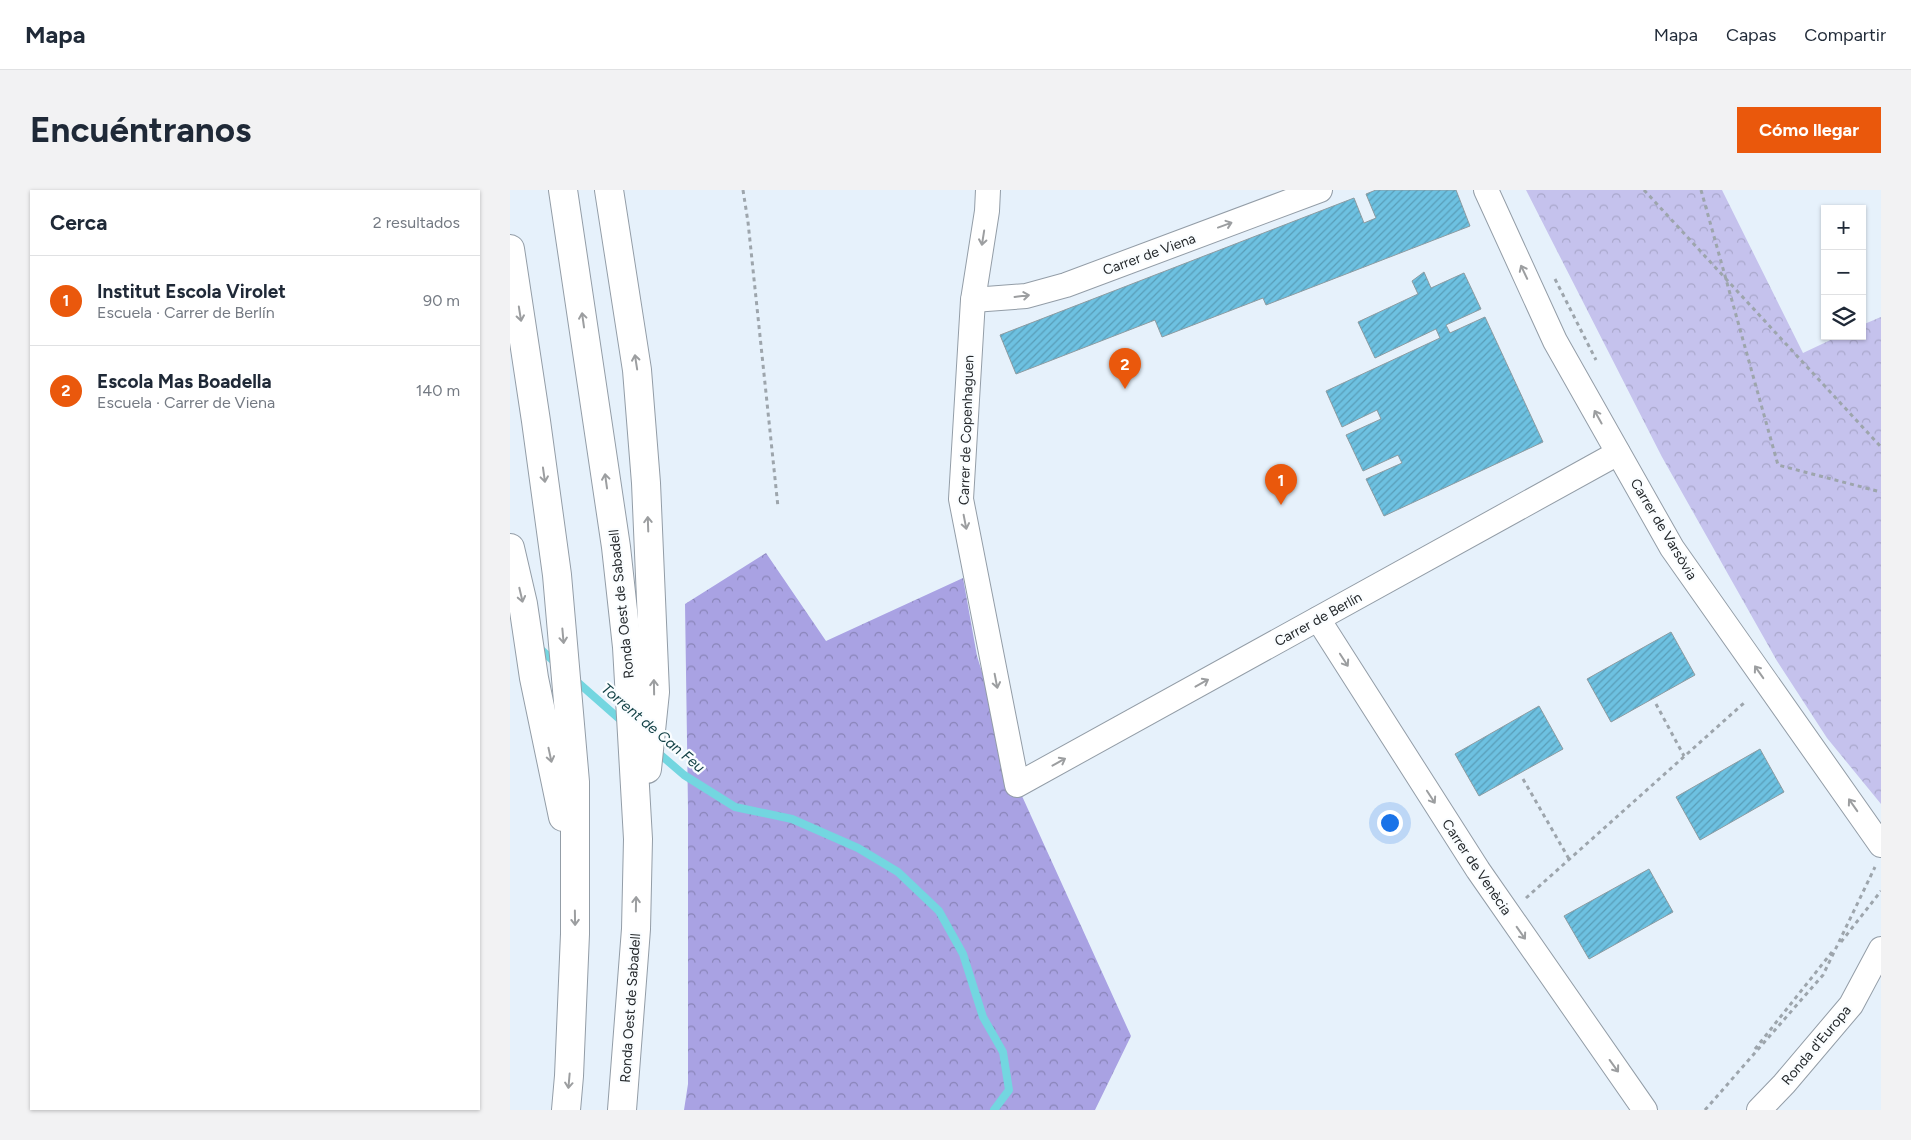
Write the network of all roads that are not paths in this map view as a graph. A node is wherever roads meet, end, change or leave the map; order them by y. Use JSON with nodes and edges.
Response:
{"nodes":[{"id":1,"x":563,"y":190,"type":"edge"},
{"id":2,"x":609,"y":190,"type":"edge"},
{"id":3,"x":988,"y":190,"type":"edge"},
{"id":4,"x":1320,"y":190,"type":"edge"},
{"id":5,"x":1486,"y":190,"type":"edge"},
{"id":6,"x":510,"y":249,"type":"edge"},
{"id":7,"x":974,"y":300,"type":"junction"},
{"id":8,"x":1618,"y":453,"type":"junction"},
{"id":9,"x":510,"y":548,"type":"edge"},
{"id":10,"x":1318,"y":619,"type":"junction"},
{"id":11,"x":1017,"y":785,"type":"joint"},
{"id":12,"x":638,"y":840,"type":"junction"},
{"id":13,"x":1879,"y":854,"type":"edge"},
{"id":14,"x":574,"y":870,"type":"junction"},
{"id":15,"x":1881,"y":949,"type":"edge"},
{"id":16,"x":566,"y":1110,"type":"edge"},
{"id":17,"x":622,"y":1110,"type":"edge"},
{"id":18,"x":1645,"y":1110,"type":"edge"},
{"id":19,"x":1759,"y":1110,"type":"edge"}],
"edges":[{"from":12,"to":1,"type":"highway","name":"Ronda Oest de Sabadell","one_way":true},
{"from":12,"to":2,"type":"highway","one_way":true},
{"from":3,"to":7,"type":"street","name":"Carrer de Copenhaguen","one_way":true},
{"from":7,"to":4,"type":"street","name":"Carrer de Viena","one_way":true},
{"from":8,"to":5,"type":"street","name":"Carrer de Varsòvia","one_way":true},
{"from":6,"to":14,"type":"highway","one_way":true},
{"from":7,"to":11,"type":"street","name":"Carrer de Copenhaguen","one_way":true},
{"from":8,"to":10,"type":"street","name":"Carrer de Berlín"},
{"from":13,"to":8,"type":"street","name":"Carrer de Varsòvia","one_way":true},
{"from":9,"to":14,"type":"highway","one_way":true},
{"from":11,"to":10,"type":"street","name":"Carrer de Berlín","one_way":true},
{"from":10,"to":18,"type":"street","name":"Carrer de Venècia","one_way":true},
{"from":17,"to":12,"type":"highway","name":"Ronda Oest de Sabadell","one_way":true},
{"from":14,"to":16,"type":"highway","one_way":true},
{"from":15,"to":19,"type":"street","name":"Ronda d'Europa"}]}
